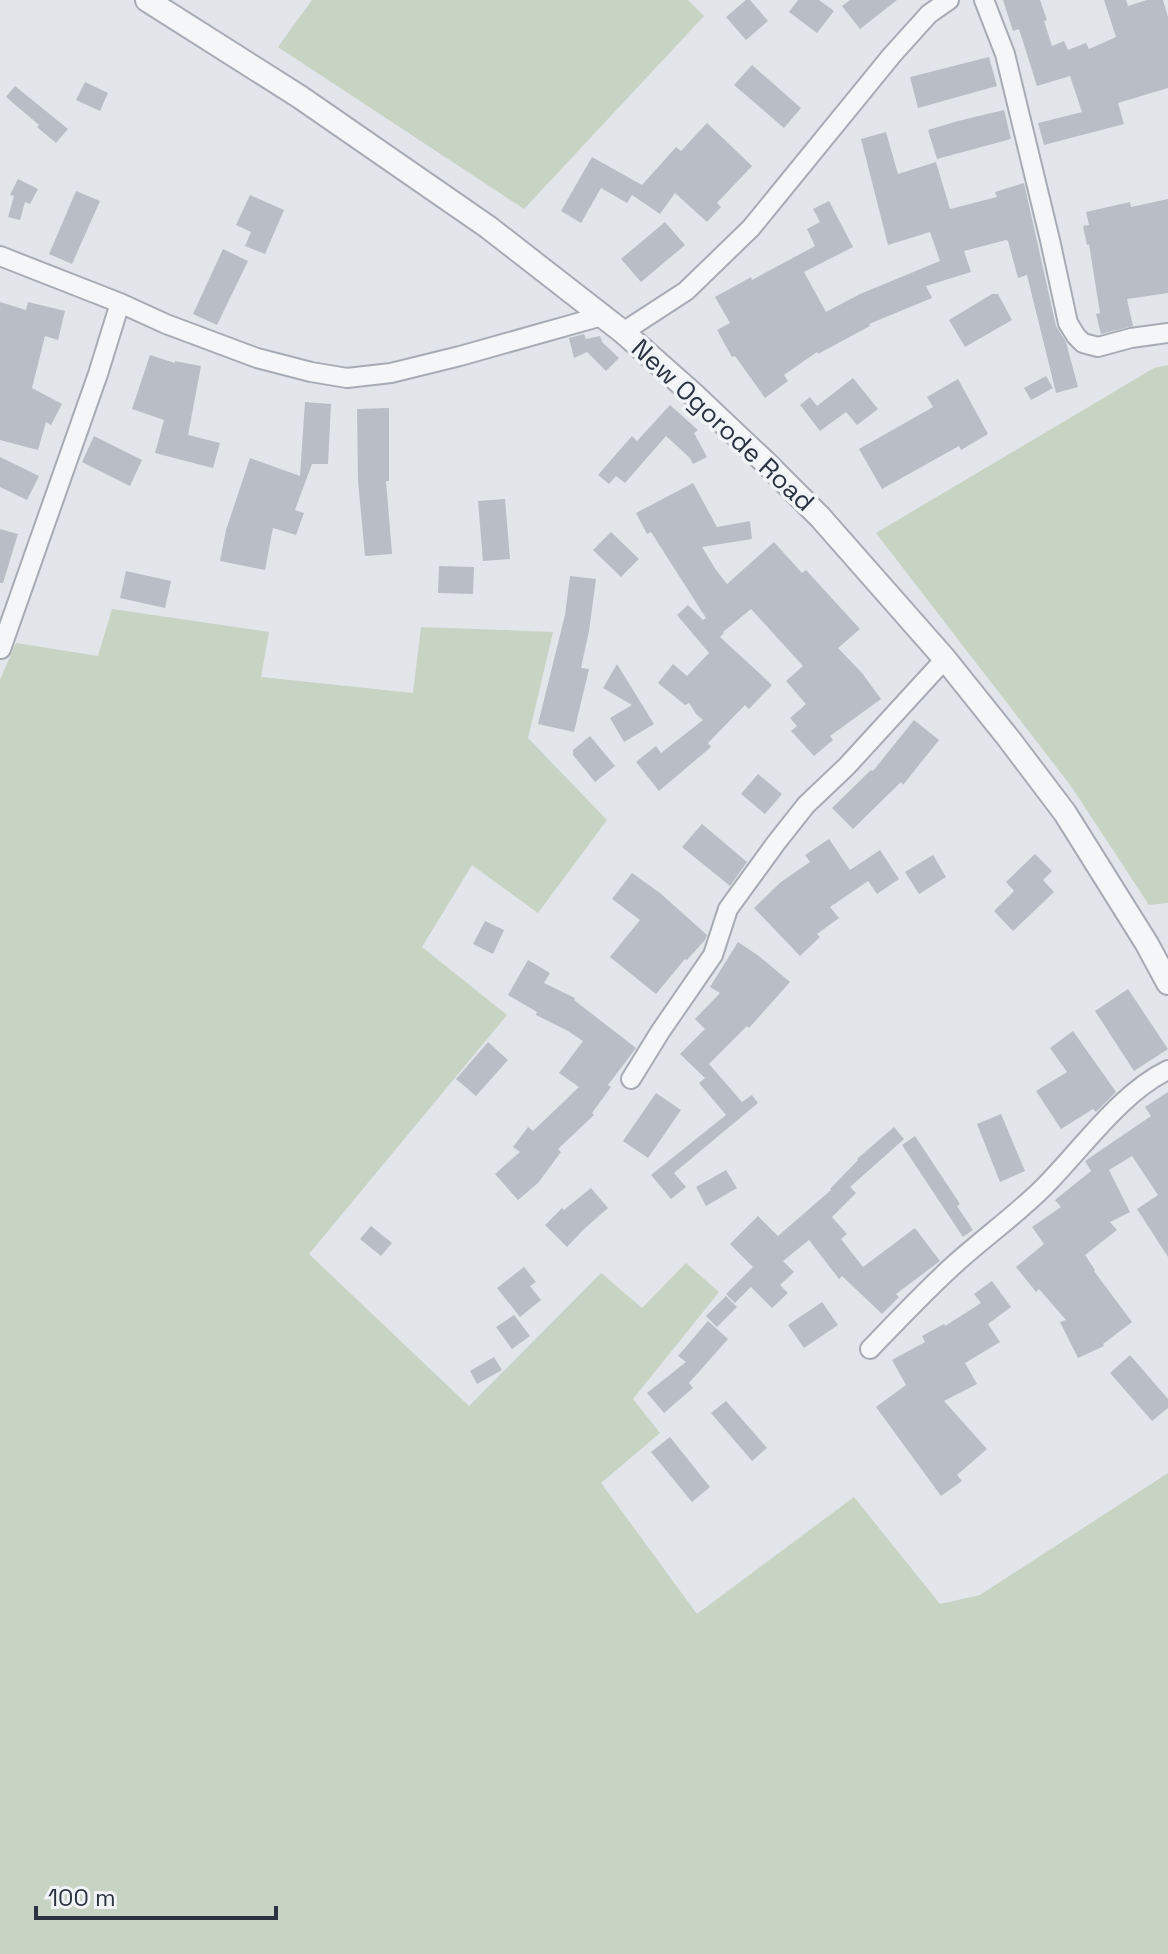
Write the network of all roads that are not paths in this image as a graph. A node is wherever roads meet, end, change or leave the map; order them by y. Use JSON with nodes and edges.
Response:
{"nodes":[{"id":1,"x":147,"y":0,"type":"edge"},
{"id":2,"x":949,"y":0,"type":"edge"},
{"id":3,"x":984,"y":0,"type":"edge"},
{"id":4,"x":0,"y":256,"type":"edge"},
{"id":5,"x":120,"y":303,"type":"junction"},
{"id":6,"x":602,"y":316,"type":"junction"},
{"id":7,"x":623,"y":332,"type":"junction"},
{"id":8,"x":1168,"y":333,"type":"edge"},
{"id":9,"x":1,"y":649,"type":"edge"},
{"id":10,"x":945,"y":659,"type":"junction"},
{"id":11,"x":1168,"y":983,"type":"edge"},
{"id":12,"x":1168,"y":1070,"type":"edge"},
{"id":13,"x":631,"y":1079,"type":"dead end"},
{"id":14,"x":870,"y":1349,"type":"dead end"}],
"edges":[{"from":1,"to":6,"type":"street","name":"New Ogorode Road"},
{"from":2,"to":7,"type":"street"},
{"from":3,"to":8,"type":"street"},
{"from":4,"to":5,"type":"street"},
{"from":5,"to":6,"type":"street"},
{"from":5,"to":9,"type":"street"},
{"from":6,"to":7,"type":"street","name":"New Ogorode Road"},
{"from":7,"to":10,"type":"street","name":"New Ogorode Road"},
{"from":10,"to":11,"type":"street","name":"New Ogorode Road"},
{"from":10,"to":13,"type":"street"},
{"from":12,"to":14,"type":"street"}]}
